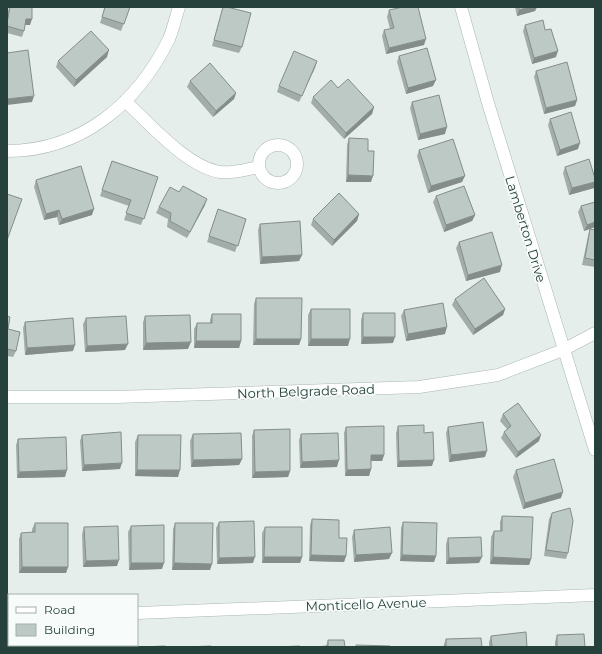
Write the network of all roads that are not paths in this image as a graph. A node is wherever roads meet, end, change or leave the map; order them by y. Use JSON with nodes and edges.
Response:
{"nodes":[{"id":1,"x":179,"y":7,"type":"edge"},
{"id":2,"x":461,"y":7,"type":"edge"},
{"id":3,"x":125,"y":101,"type":"junction"},
{"id":4,"x":7,"y":151,"type":"edge"},
{"id":5,"x":260,"y":168,"type":"dead end"},
{"id":6,"x":595,"y":333,"type":"edge"},
{"id":7,"x":564,"y":350,"type":"junction"},
{"id":8,"x":7,"y":397,"type":"edge"},
{"id":9,"x":595,"y":450,"type":"edge"},
{"id":10,"x":595,"y":595,"type":"edge"},
{"id":11,"x":138,"y":613,"type":"edge"}],
"edges":[{"from":1,"to":3,"type":"street"},
{"from":2,"to":7,"type":"street","name":"Lamberton Drive"},
{"from":3,"to":4,"type":"street"},
{"from":3,"to":5,"type":"street"},
{"from":6,"to":7,"type":"street","name":"North Belgrade Road"},
{"from":7,"to":8,"type":"street","name":"North Belgrade Road"},
{"from":7,"to":9,"type":"street","name":"Lamberton Drive"},
{"from":10,"to":11,"type":"street","name":"Monticello Avenue"}]}
